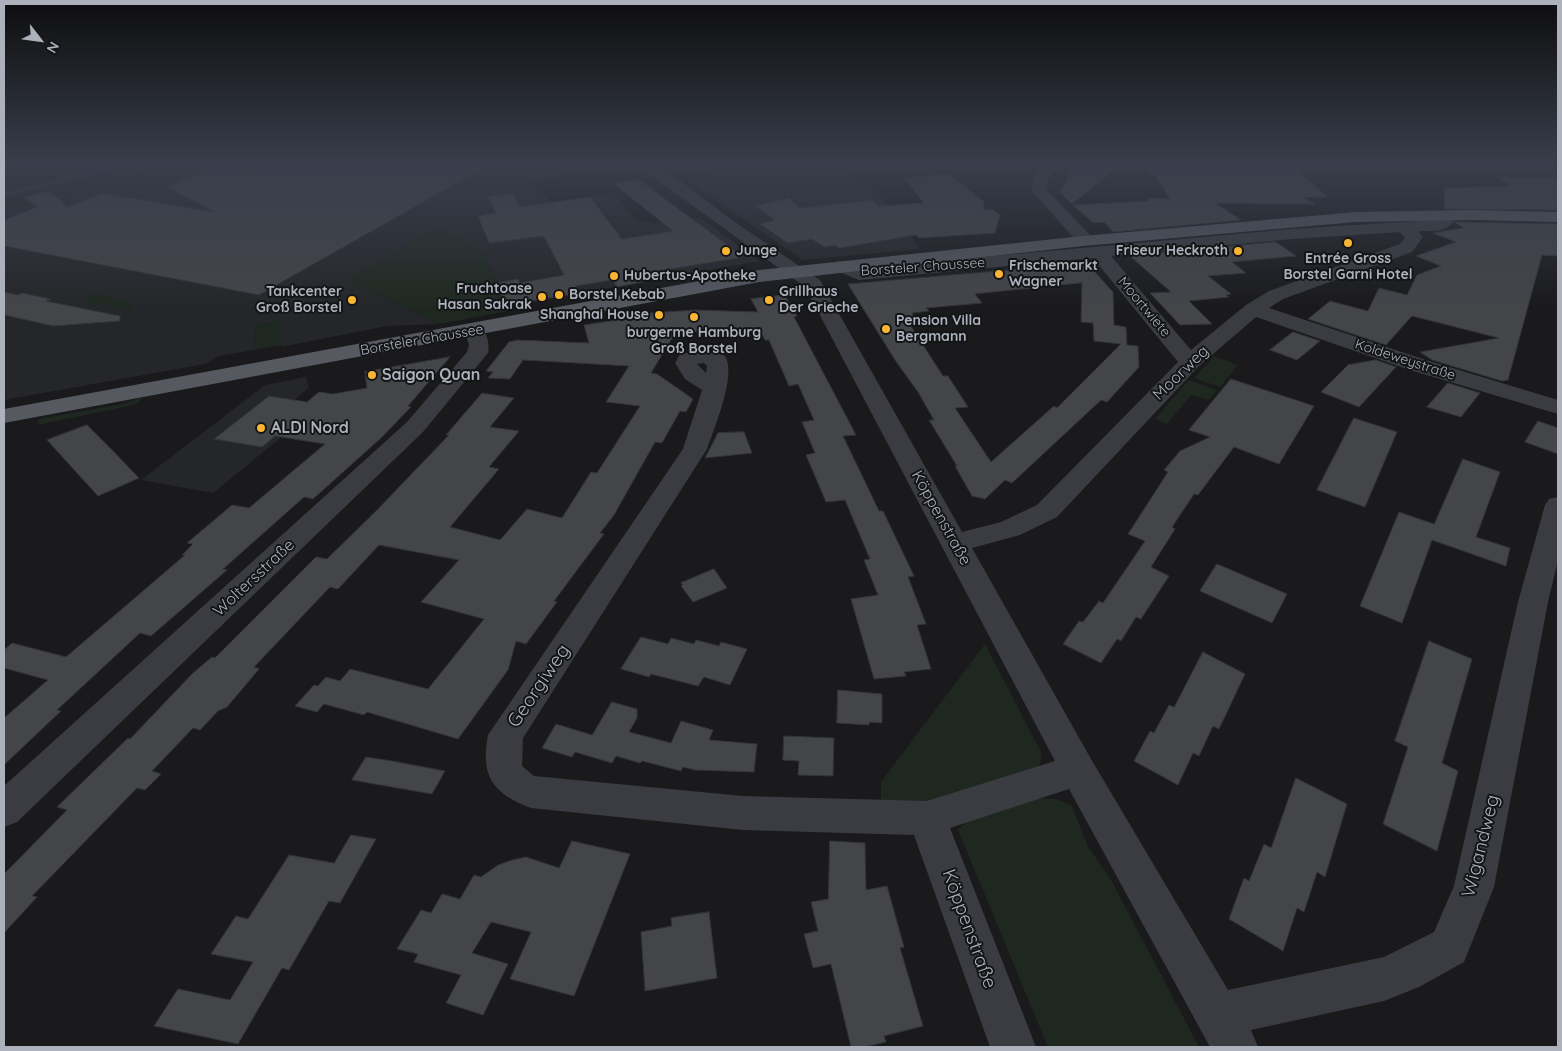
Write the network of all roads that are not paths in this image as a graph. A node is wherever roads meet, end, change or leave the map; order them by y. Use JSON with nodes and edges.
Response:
{"nodes":[{"id":1,"x":711,"y":212,"type":"edge"},
{"id":2,"x":1060,"y":212,"type":"edge"},
{"id":3,"x":1442,"y":215,"type":"junction"},
{"id":4,"x":1557,"y":217,"type":"edge"},
{"id":5,"x":1403,"y":226,"type":"junction"},
{"id":6,"x":1092,"y":247,"type":"junction"},
{"id":7,"x":795,"y":272,"type":"junction"},
{"id":8,"x":1253,"y":309,"type":"junction"},
{"id":9,"x":474,"y":330,"type":"junction"},
{"id":10,"x":1190,"y":362,"type":"junction"},
{"id":11,"x":714,"y":388,"type":"dead end"},
{"id":12,"x":1558,"y":407,"type":"edge"},
{"id":13,"x":4,"y":416,"type":"edge"},
{"id":14,"x":1558,"y":505,"type":"edge"},
{"id":15,"x":954,"y":543,"type":"junction"},
{"id":16,"x":1078,"y":770,"type":"junction"},
{"id":17,"x":4,"y":810,"type":"edge"},
{"id":18,"x":927,"y":818,"type":"junction"},
{"id":19,"x":1217,"y":1014,"type":"junction"},
{"id":20,"x":1013,"y":1047,"type":"edge"},
{"id":21,"x":1235,"y":1047,"type":"edge"}],
"edges":[{"from":1,"to":7,"type":"street","name":"Köppenstraße"},
{"from":2,"to":6,"type":"street","name":"Moortwiete"},
{"from":3,"to":4,"type":"main road","name":"Borsteler Chaussee"},
{"from":3,"to":5,"type":"street","name":"Borsteler Chaussee"},
{"from":3,"to":6,"type":"main road","name":"Borsteler Chaussee"},
{"from":5,"to":6,"type":"street","name":"Borsteler Chaussee"},
{"from":5,"to":8,"type":"street","name":"Moorweg"},
{"from":6,"to":7,"type":"main road","name":"Borsteler Chaussee"},
{"from":6,"to":10,"type":"street","name":"Moortwiete"},
{"from":7,"to":9,"type":"main road","name":"Borsteler Chaussee"},
{"from":7,"to":15,"type":"street","name":"Köppenstraße"},
{"from":8,"to":10,"type":"street","name":"Moorweg"},
{"from":8,"to":12,"type":"street","name":"Koldeweystraße"},
{"from":9,"to":13,"type":"main road","name":"Borsteler Chaussee"},
{"from":9,"to":17,"type":"street","name":"Woltersstraße"},
{"from":10,"to":15,"type":"street","name":"Moorweg"},
{"from":11,"to":18,"type":"street","name":"Georgiweg"},
{"from":14,"to":19,"type":"street","name":"Wigandweg"},
{"from":15,"to":16,"type":"street","name":"Köppenstraße"},
{"from":16,"to":18,"type":"street"},
{"from":16,"to":19,"type":"street","name":"Köppenstraße"},
{"from":18,"to":20,"type":"street","name":"Köppenstraße"},
{"from":19,"to":21,"type":"street","name":"Köppenstraße"}]}
